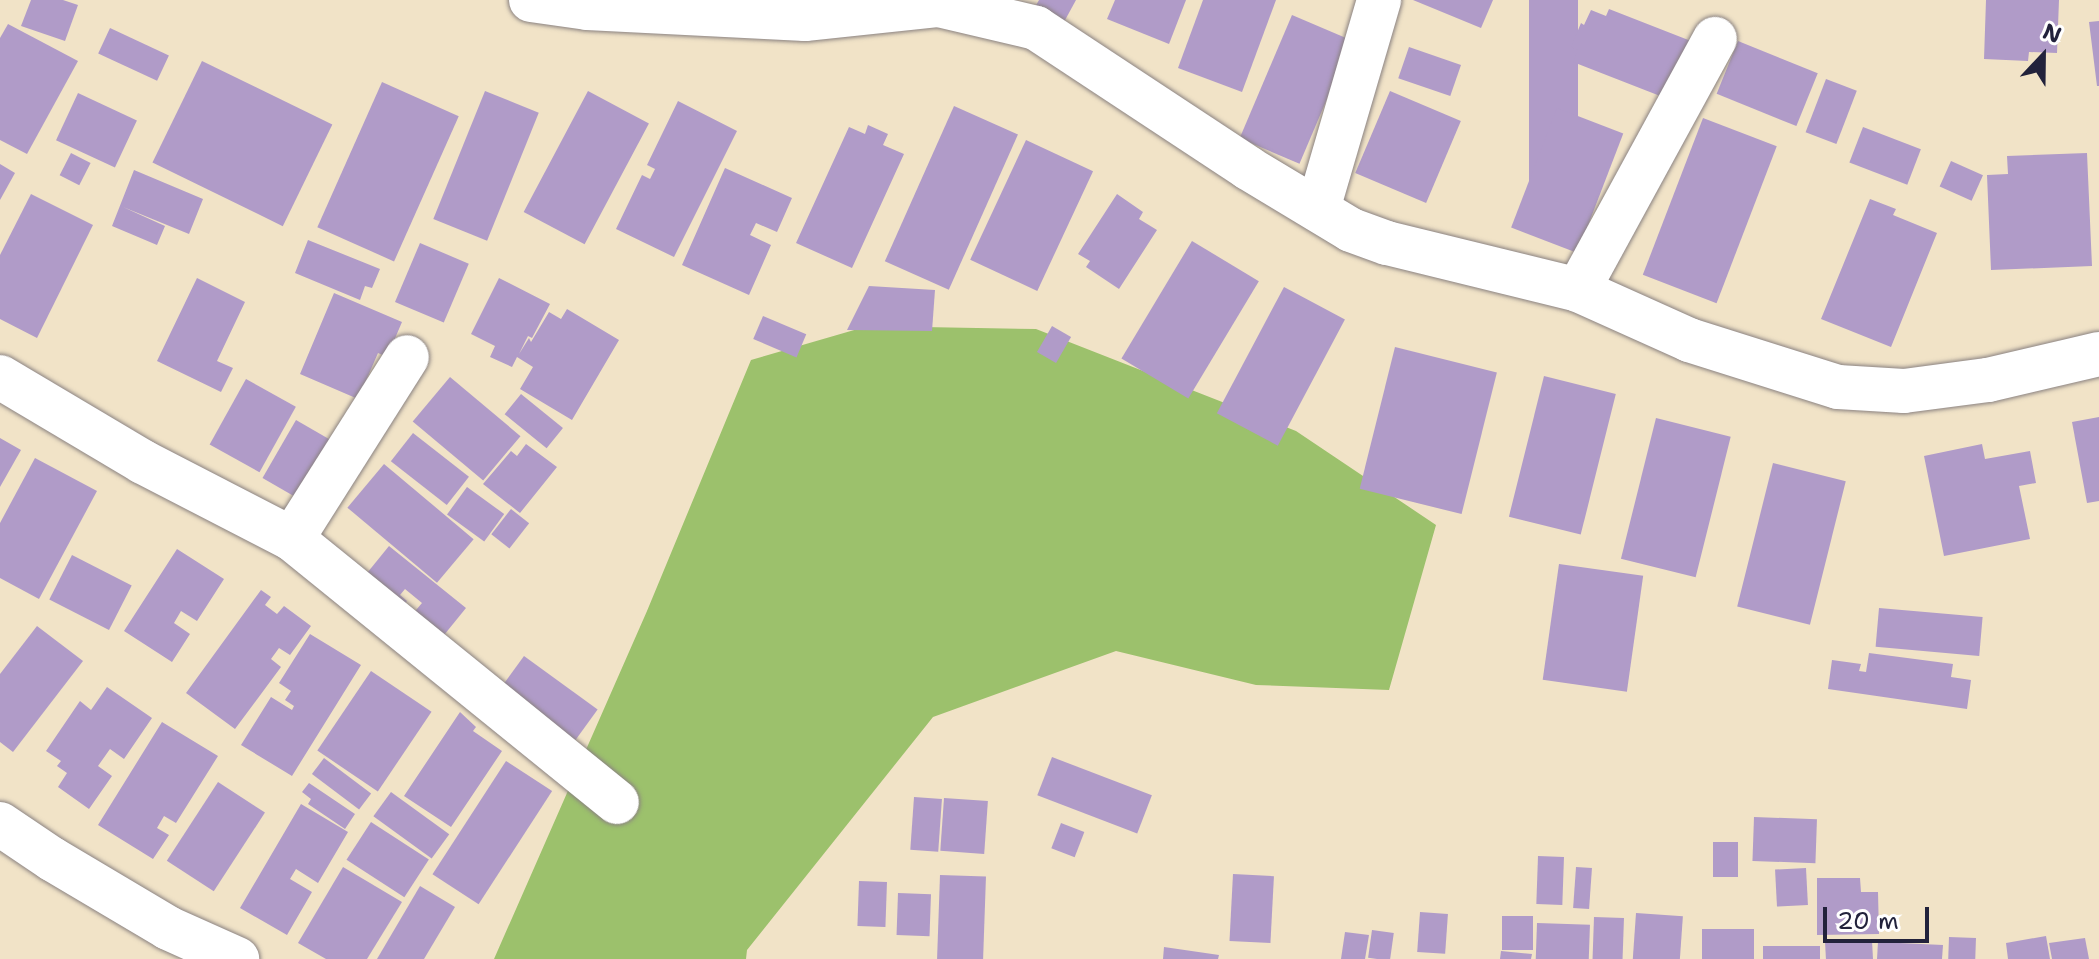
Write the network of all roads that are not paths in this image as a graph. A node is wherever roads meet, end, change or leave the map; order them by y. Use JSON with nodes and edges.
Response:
{"nodes":[{"id":1,"x":531,"y":0,"type":"edge"},
{"id":2,"x":1379,"y":0,"type":"edge"},
{"id":3,"x":808,"y":10,"type":"edge"},
{"id":4,"x":1715,"y":39,"type":"dead end"},
{"id":5,"x":1318,"y":209,"type":"junction"},
{"id":6,"x":1578,"y":290,"type":"junction"},
{"id":7,"x":2099,"y":354,"type":"edge"},
{"id":8,"x":407,"y":357,"type":"dead end"},
{"id":9,"x":0,"y":377,"type":"edge"},
{"id":10,"x":292,"y":539,"type":"junction"},
{"id":11,"x":617,"y":802,"type":"dead end"},
{"id":12,"x":0,"y":824,"type":"edge"},
{"id":13,"x":237,"y":959,"type":"edge"}],
"edges":[{"from":1,"to":3,"type":"street"},
{"from":2,"to":5,"type":"street"},
{"from":3,"to":5,"type":"street"},
{"from":4,"to":6,"type":"street"},
{"from":5,"to":6,"type":"street"},
{"from":6,"to":7,"type":"street"},
{"from":8,"to":10,"type":"street"},
{"from":9,"to":10,"type":"street"},
{"from":10,"to":11,"type":"street"},
{"from":12,"to":13,"type":"street"}]}
